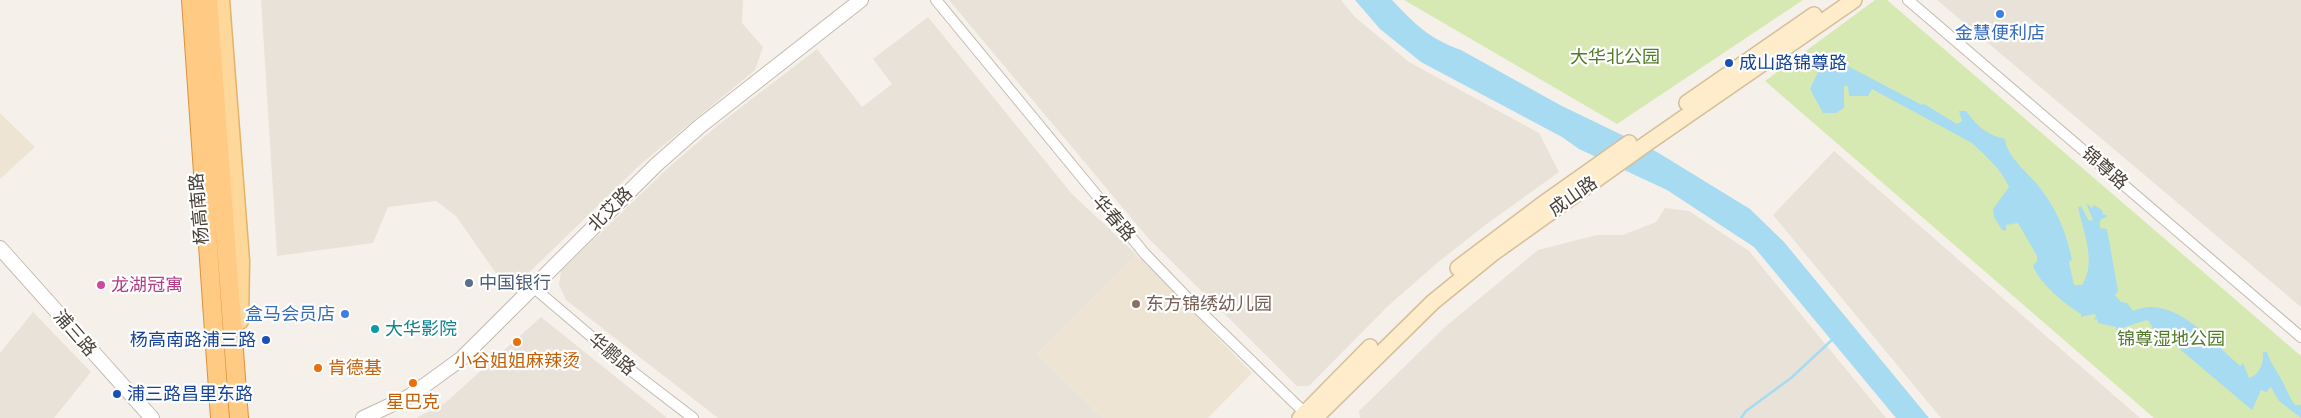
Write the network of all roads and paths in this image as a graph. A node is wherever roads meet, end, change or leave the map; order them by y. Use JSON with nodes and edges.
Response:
{"nodes":[{"id":1,"x":182,"y":0,"type":"edge"},
{"id":2,"x":191,"y":0,"type":"edge"},
{"id":3,"x":208,"y":0,"type":"edge"},
{"id":4,"x":221,"y":0,"type":"edge"},
{"id":5,"x":861,"y":0,"type":"edge"},
{"id":6,"x":936,"y":0,"type":"edge"},
{"id":7,"x":1836,"y":0,"type":"edge"},
{"id":8,"x":1854,"y":0,"type":"edge"},
{"id":9,"x":1908,"y":0,"type":"edge"},
{"id":10,"x":207,"y":105,"type":"junction"},
{"id":11,"x":1642,"y":140,"type":"junction"},
{"id":12,"x":0,"y":248,"type":"edge"},
{"id":13,"x":533,"y":287,"type":"junction"},
{"id":14,"x":2301,"y":337,"type":"edge"},
{"id":15,"x":1307,"y":417,"type":"edge"},
{"id":16,"x":152,"y":418,"type":"edge"},
{"id":17,"x":215,"y":418,"type":"edge"},
{"id":18,"x":220,"y":418,"type":"edge"},
{"id":19,"x":239,"y":418,"type":"edge"},
{"id":20,"x":246,"y":418,"type":"edge"},
{"id":21,"x":363,"y":418,"type":"edge"},
{"id":22,"x":693,"y":418,"type":"edge"}],
"edges":[{"from":1,"to":17,"type":"main road","name":"杨高南路"},
{"from":2,"to":10,"type":"highway","name":"杨高南路"},
{"from":3,"to":10,"type":"highway","name":"杨高南路"},
{"from":4,"to":20,"type":"main road"},
{"from":5,"to":13,"type":"street","name":"北艾路"},
{"from":6,"to":15,"type":"street","name":"华春路"},
{"from":7,"to":11,"type":"main road","name":"成山路"},
{"from":8,"to":11,"type":"main road","name":"成山路"},
{"from":9,"to":14,"type":"street","name":"锦尊路"},
{"from":10,"to":18,"type":"highway","name":"杨高南路"},
{"from":10,"to":19,"type":"highway","name":"杨高南路"},
{"from":11,"to":15,"type":"main road","name":"成山路"},
{"from":12,"to":16,"type":"street","name":"浦三路"},
{"from":13,"to":21,"type":"street","name":"北艾路"},
{"from":13,"to":22,"type":"street","name":"华鹏路"}]}
